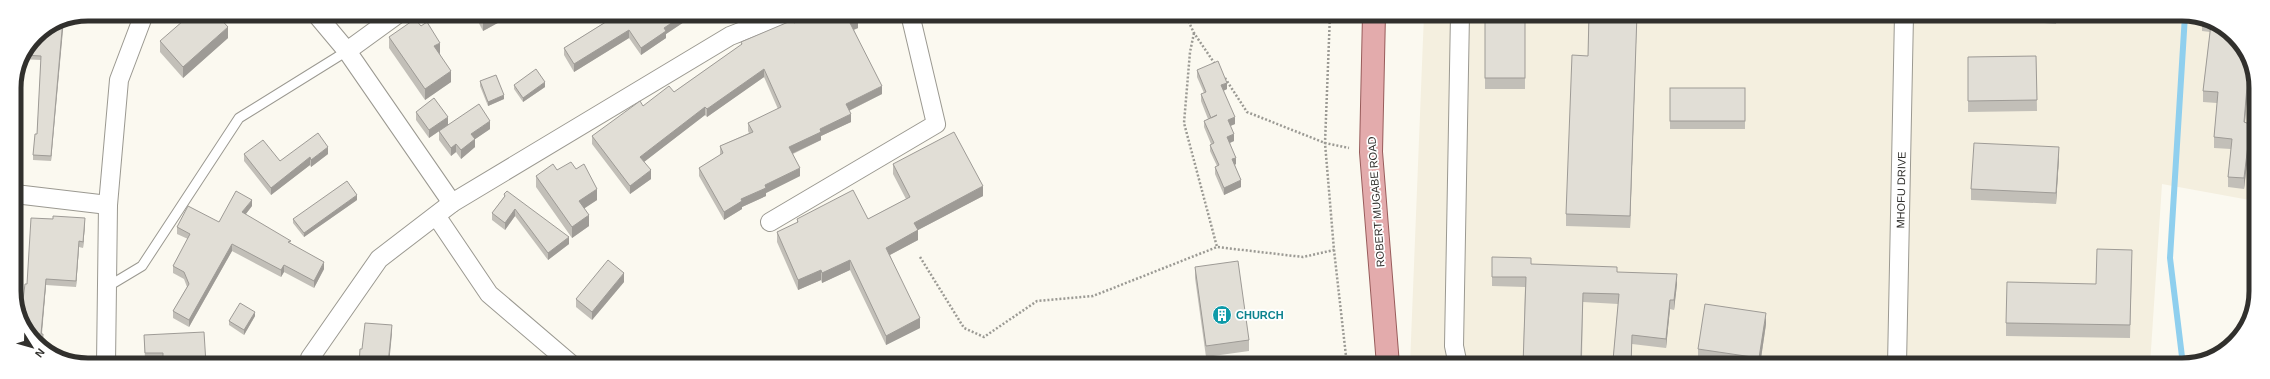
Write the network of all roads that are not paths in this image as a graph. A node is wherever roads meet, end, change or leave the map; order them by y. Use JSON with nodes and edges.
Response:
{"nodes":[{"id":1,"x":141,"y":21,"type":"edge"},
{"id":2,"x":322,"y":21,"type":"edge"},
{"id":3,"x":388,"y":21,"type":"edge"},
{"id":4,"x":768,"y":21,"type":"edge"},
{"id":5,"x":912,"y":21,"type":"edge"},
{"id":6,"x":1374,"y":21,"type":"edge"},
{"id":7,"x":1460,"y":21,"type":"edge"},
{"id":8,"x":1904,"y":21,"type":"edge"},
{"id":9,"x":347,"y":51,"type":"junction"},
{"id":10,"x":21,"y":195,"type":"edge"},
{"id":11,"x":452,"y":203,"type":"junction"},
{"id":12,"x":108,"y":205,"type":"junction"},
{"id":13,"x":437,"y":217,"type":"junction"},
{"id":14,"x":770,"y":222,"type":"dead end"},
{"id":15,"x":107,"y":287,"type":"junction"},
{"id":16,"x":106,"y":358,"type":"edge"},
{"id":17,"x":310,"y":358,"type":"edge"},
{"id":18,"x":564,"y":358,"type":"edge"},
{"id":19,"x":1387,"y":358,"type":"edge"},
{"id":20,"x":1457,"y":358,"type":"edge"},
{"id":21,"x":1897,"y":358,"type":"edge"}],
"edges":[{"from":1,"to":12,"type":"street"},
{"from":2,"to":9,"type":"street"},
{"from":3,"to":9,"type":"street"},
{"from":4,"to":11,"type":"street"},
{"from":5,"to":14,"type":"street"},
{"from":6,"to":19,"type":"main road","name":"ROBERT MUGABE ROAD"},
{"from":7,"to":20,"type":"street"},
{"from":8,"to":21,"type":"street","name":"MHOFU DRIVE"},
{"from":9,"to":11,"type":"street"},
{"from":9,"to":15,"type":"lane"},
{"from":10,"to":12,"type":"street"},
{"from":11,"to":13,"type":"street"},
{"from":12,"to":15,"type":"street"},
{"from":13,"to":17,"type":"street"},
{"from":13,"to":18,"type":"street"},
{"from":15,"to":16,"type":"street"}]}
